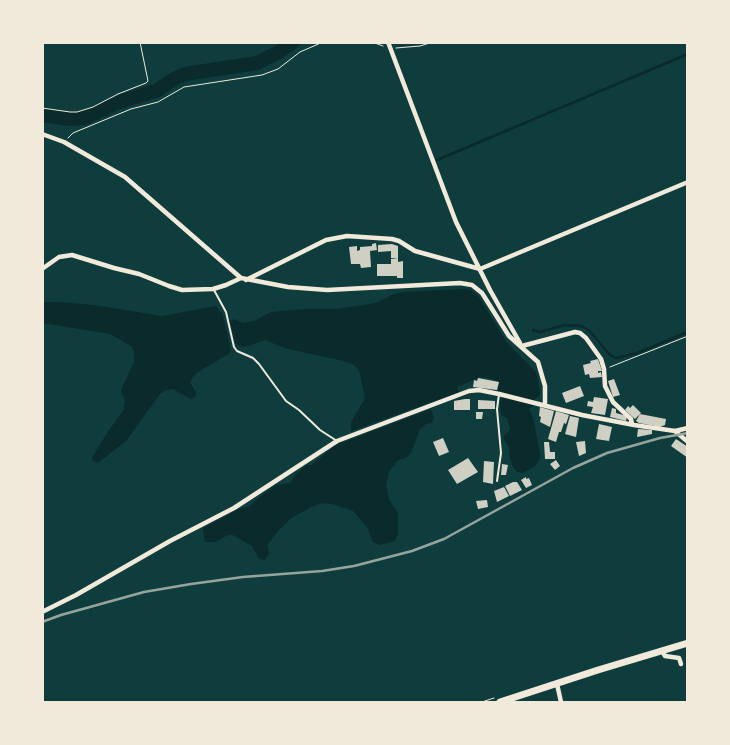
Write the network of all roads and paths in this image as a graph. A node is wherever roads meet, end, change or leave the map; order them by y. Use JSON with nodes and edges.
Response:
{"nodes":[{"id":1,"x":140,"y":42,"type":"edge"},
{"id":2,"x":323,"y":42,"type":"edge"},
{"id":3,"x":372,"y":42,"type":"edge"},
{"id":4,"x":388,"y":42,"type":"edge"},
{"id":5,"x":433,"y":42,"type":"edge"},
{"id":6,"x":390,"y":49,"type":"junction"},
{"id":7,"x":42,"y":108,"type":"edge"},
{"id":8,"x":42,"y":134,"type":"edge"},
{"id":9,"x":64,"y":142,"type":"junction"},
{"id":10,"x":688,"y":182,"type":"edge"},
{"id":11,"x":42,"y":269,"type":"edge"},
{"id":12,"x":480,"y":269,"type":"junction"},
{"id":13,"x":243,"y":279,"type":"junction"},
{"id":14,"x":213,"y":289,"type":"junction"},
{"id":15,"x":688,"y":336,"type":"edge"},
{"id":16,"x":522,"y":346,"type":"junction"},
{"id":17,"x":604,"y":369,"type":"junction"},
{"id":18,"x":500,"y":394,"type":"junction"},
{"id":19,"x":545,"y":405,"type":"junction"},
{"id":20,"x":632,"y":424,"type":"junction"},
{"id":21,"x":688,"y":428,"type":"edge"},
{"id":22,"x":675,"y":431,"type":"junction"},
{"id":23,"x":337,"y":441,"type":"junction"},
{"id":24,"x":688,"y":442,"type":"edge"},
{"id":25,"x":497,"y":481,"type":"dead end"},
{"id":26,"x":42,"y":612,"type":"edge"},
{"id":27,"x":688,"y":643,"type":"edge"},
{"id":28,"x":662,"y":650,"type":"junction"},
{"id":29,"x":681,"y":664,"type":"dead end"},
{"id":30,"x":557,"y":684,"type":"junction"},
{"id":31,"x":500,"y":702,"type":"edge"},
{"id":32,"x":561,"y":702,"type":"edge"}],
"edges":[{"from":1,"to":7,"type":"path"},
{"from":2,"to":9,"type":"path"},
{"from":3,"to":6,"type":"path"},
{"from":4,"to":6,"type":"street"},
{"from":5,"to":6,"type":"path"},
{"from":6,"to":12,"type":"street"},
{"from":8,"to":9,"type":"street"},
{"from":9,"to":13,"type":"street"},
{"from":10,"to":12,"type":"street"},
{"from":11,"to":14,"type":"street"},
{"from":12,"to":13,"type":"street"},
{"from":12,"to":16,"type":"street"},
{"from":13,"to":14,"type":"street"},
{"from":13,"to":16,"type":"street"},
{"from":14,"to":23,"type":"lane"},
{"from":15,"to":17,"type":"path"},
{"from":16,"to":17,"type":"street"},
{"from":16,"to":19,"type":"street"},
{"from":17,"to":20,"type":"street"},
{"from":18,"to":19,"type":"street"},
{"from":18,"to":23,"type":"street"},
{"from":18,"to":25,"type":"lane"},
{"from":19,"to":20,"type":"street"},
{"from":20,"to":22,"type":"street"},
{"from":21,"to":22,"type":"street"},
{"from":22,"to":24,"type":"street"},
{"from":23,"to":26,"type":"street"},
{"from":27,"to":28,"type":"highway"},
{"from":28,"to":29,"type":"street"},
{"from":28,"to":30,"type":"highway"},
{"from":30,"to":31,"type":"highway"},
{"from":30,"to":32,"type":"street"}]}
